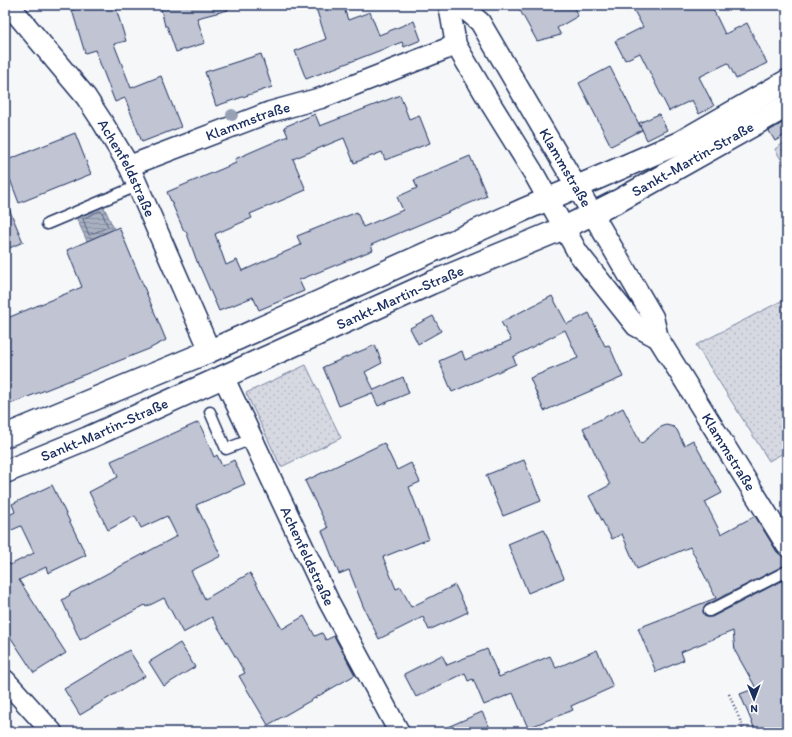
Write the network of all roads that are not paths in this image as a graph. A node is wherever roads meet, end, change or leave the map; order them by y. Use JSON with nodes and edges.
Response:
{"nodes":[{"id":1,"x":9,"y":5,"type":"edge"},
{"id":2,"x":449,"y":5,"type":"edge"},
{"id":3,"x":460,"y":5,"type":"edge"},
{"id":4,"x":456,"y":45,"type":"junction"},
{"id":5,"x":787,"y":81,"type":"edge"},
{"id":6,"x":787,"y":106,"type":"edge"},
{"id":7,"x":129,"y":166,"type":"junction"},
{"id":8,"x":137,"y":186,"type":"junction"},
{"id":9,"x":578,"y":188,"type":"junction"},
{"id":10,"x":549,"y":200,"type":"junction"},
{"id":11,"x":593,"y":214,"type":"junction"},
{"id":12,"x":47,"y":224,"type":"dead end"},
{"id":13,"x":564,"y":228,"type":"junction"},
{"id":14,"x":658,"y":338,"type":"junction"},
{"id":15,"x":210,"y":351,"type":"junction"},
{"id":16,"x":223,"y":376,"type":"junction"},
{"id":17,"x":210,"y":412,"type":"dead end"},
{"id":18,"x":5,"y":436,"type":"edge"},
{"id":19,"x":252,"y":439,"type":"junction"},
{"id":20,"x":5,"y":472,"type":"edge"},
{"id":21,"x":787,"y":546,"type":"edge"},
{"id":22,"x":787,"y":571,"type":"edge"},
{"id":23,"x":709,"y":611,"type":"dead end"},
{"id":24,"x":5,"y":680,"type":"edge"},
{"id":25,"x":52,"y":732,"type":"edge"},
{"id":26,"x":399,"y":732,"type":"edge"}],
"edges":[{"from":1,"to":7,"type":"street","name":"Achenfeldstraße"},
{"from":2,"to":4,"type":"street","name":"Klammstraße"},
{"from":3,"to":9,"type":"street","name":"Klammstraße"},
{"from":4,"to":7,"type":"street","name":"Klammstraße"},
{"from":4,"to":10,"type":"street","name":"Klammstraße"},
{"from":5,"to":9,"type":"main road","name":"Sankt-Martin-Straße"},
{"from":6,"to":11,"type":"main road","name":"Sankt-Martin-Straße"},
{"from":7,"to":8,"type":"street","name":"Achenfeldstraße"},
{"from":8,"to":12,"type":"lane"},
{"from":8,"to":15,"type":"street","name":"Achenfeldstraße"},
{"from":9,"to":10,"type":"main road","name":"Sankt-Martin-Straße"},
{"from":9,"to":11,"type":"street","name":"Klammstraße"},
{"from":10,"to":13,"type":"street","name":"Klammstraße"},
{"from":10,"to":15,"type":"main road","name":"Sankt-Martin-Straße"},
{"from":11,"to":13,"type":"main road","name":"Sankt-Martin-Straße"},
{"from":11,"to":14,"type":"street","name":"Klammstraße"},
{"from":13,"to":14,"type":"street","name":"Klammstraße"},
{"from":13,"to":16,"type":"main road","name":"Sankt-Martin-Straße"},
{"from":14,"to":21,"type":"street","name":"Klammstraße"},
{"from":15,"to":18,"type":"main road","name":"Sankt-Martin-Straße"},
{"from":16,"to":19,"type":"street","name":"Achenfeldstraße"},
{"from":16,"to":20,"type":"main road","name":"Sankt-Martin-Straße"},
{"from":17,"to":19,"type":"lane"},
{"from":19,"to":26,"type":"street","name":"Achenfeldstraße"},
{"from":22,"to":23,"type":"lane"},
{"from":24,"to":25,"type":"street"}]}
